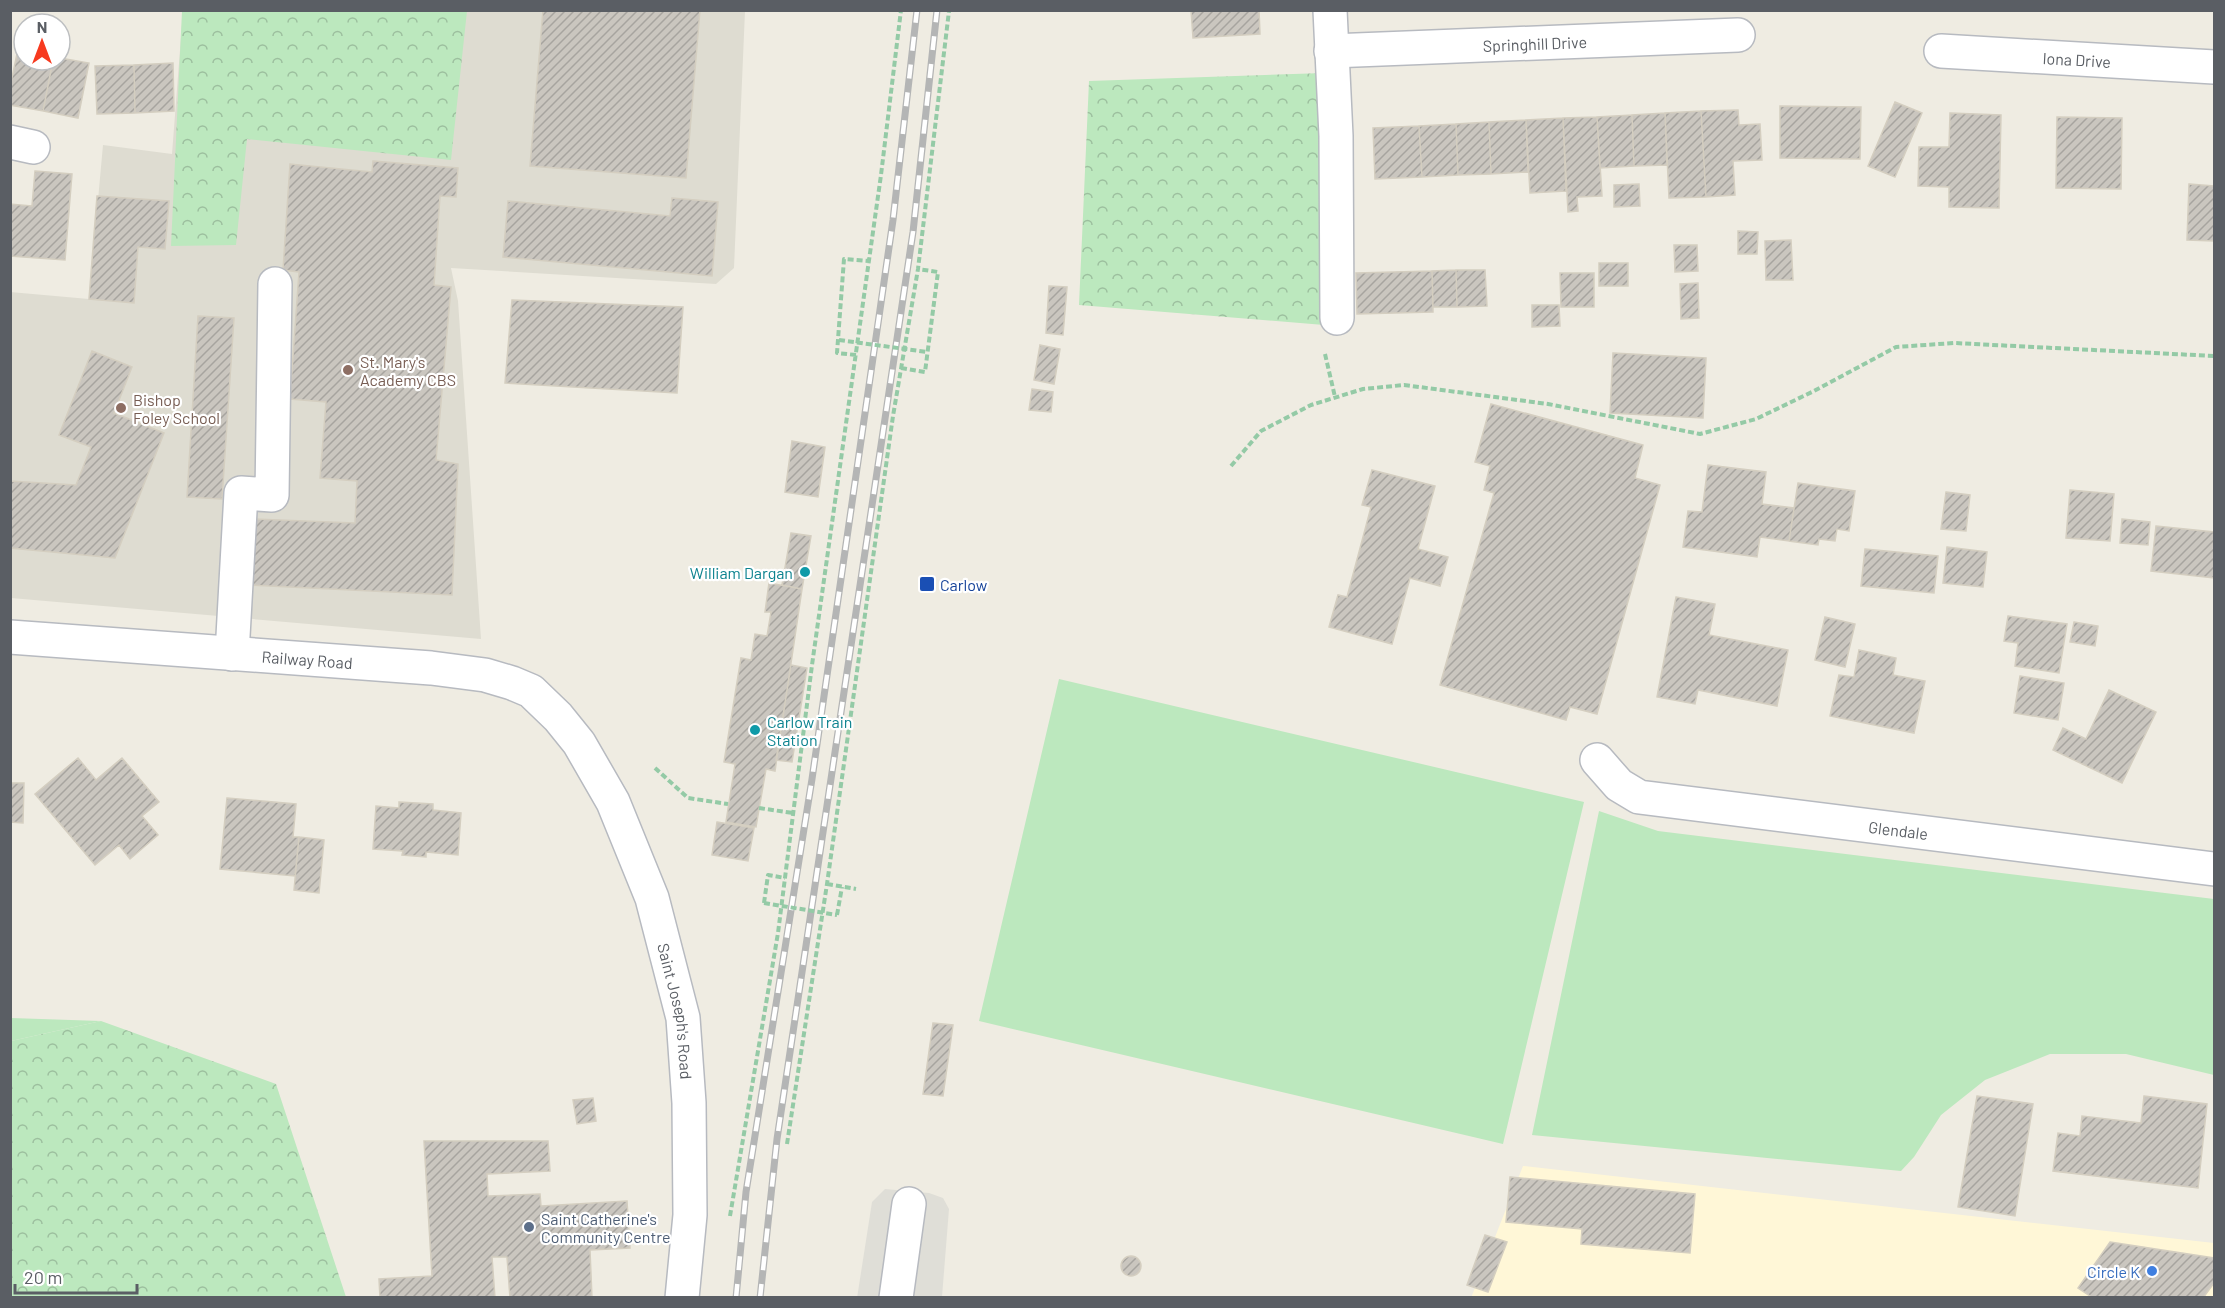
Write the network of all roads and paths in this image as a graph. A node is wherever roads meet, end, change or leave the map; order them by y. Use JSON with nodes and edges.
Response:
{"nodes":[{"id":1,"x":901,"y":10,"type":"edge"},
{"id":2,"x":1330,"y":10,"type":"edge"},
{"id":3,"x":949,"y":11,"type":"edge"},
{"id":4,"x":1738,"y":35,"type":"dead end"},
{"id":5,"x":1331,"y":51,"type":"junction"},
{"id":6,"x":1941,"y":51,"type":"dead end"},
{"id":7,"x":2214,"y":67,"type":"edge"},
{"id":8,"x":869,"y":261,"type":"junction"},
{"id":9,"x":918,"y":269,"type":"junction"},
{"id":10,"x":274,"y":285,"type":"dead end"},
{"id":11,"x":1337,"y":318,"type":"dead end"},
{"id":12,"x":838,"y":340,"type":"junction"},
{"id":13,"x":927,"y":352,"type":"junction"},
{"id":14,"x":856,"y":355,"type":"junction"},
{"id":15,"x":2214,"y":356,"type":"edge"},
{"id":16,"x":901,"y":368,"type":"junction"},
{"id":17,"x":1231,"y":466,"type":"dead end"},
{"id":18,"x":10,"y":637,"type":"edge"},
{"id":19,"x":231,"y":654,"type":"junction"},
{"id":20,"x":579,"y":743,"type":"joint"},
{"id":21,"x":1598,"y":760,"type":"dead end"},
{"id":22,"x":655,"y":768,"type":"dead end"},
{"id":23,"x":728,"y":804,"type":"dead end"},
{"id":24,"x":759,"y":808,"type":"dead end"},
{"id":25,"x":793,"y":813,"type":"junction"},
{"id":26,"x":2214,"y":869,"type":"edge"},
{"id":27,"x":785,"y":878,"type":"junction"},
{"id":28,"x":827,"y":884,"type":"junction"},
{"id":29,"x":842,"y":887,"type":"junction"},
{"id":30,"x":856,"y":889,"type":"dead end"},
{"id":31,"x":787,"y":1144,"type":"dead end"},
{"id":32,"x":909,"y":1204,"type":"dead end"},
{"id":33,"x":730,"y":1221,"type":"dead end"},
{"id":34,"x":682,"y":1298,"type":"edge"},
{"id":35,"x":896,"y":1298,"type":"edge"}],
"edges":[{"from":1,"to":8,"type":"path"},
{"from":2,"to":5,"type":"street"},
{"from":3,"to":9,"type":"path"},
{"from":4,"to":5,"type":"street","name":"Springhill Drive"},
{"from":5,"to":11,"type":"street"},
{"from":6,"to":7,"type":"street","name":"Iona Drive"},
{"from":8,"to":12,"type":"path"},
{"from":8,"to":14,"type":"path"},
{"from":9,"to":13,"type":"path"},
{"from":9,"to":16,"type":"path"},
{"from":10,"to":19,"type":"street"},
{"from":12,"to":13,"type":"path","bridge":true},
{"from":12,"to":14,"type":"path"},
{"from":13,"to":16,"type":"path"},
{"from":14,"to":25,"type":"path"},
{"from":15,"to":17,"type":"path"},
{"from":16,"to":28,"type":"path"},
{"from":18,"to":19,"type":"street","name":"Railway Road"},
{"from":19,"to":20,"type":"street","name":"Railway Road"},
{"from":20,"to":34,"type":"street","name":"Saint Joseph's Road"},
{"from":21,"to":26,"type":"street","name":"Glendale"},
{"from":22,"to":23,"type":"path"},
{"from":24,"to":25,"type":"path"},
{"from":25,"to":27,"type":"path"},
{"from":27,"to":29,"type":"path","bridge":true},
{"from":27,"to":33,"type":"path"},
{"from":28,"to":29,"type":"path"},
{"from":28,"to":31,"type":"path"},
{"from":29,"to":30,"type":"path"},
{"from":32,"to":35,"type":"street"}]}
